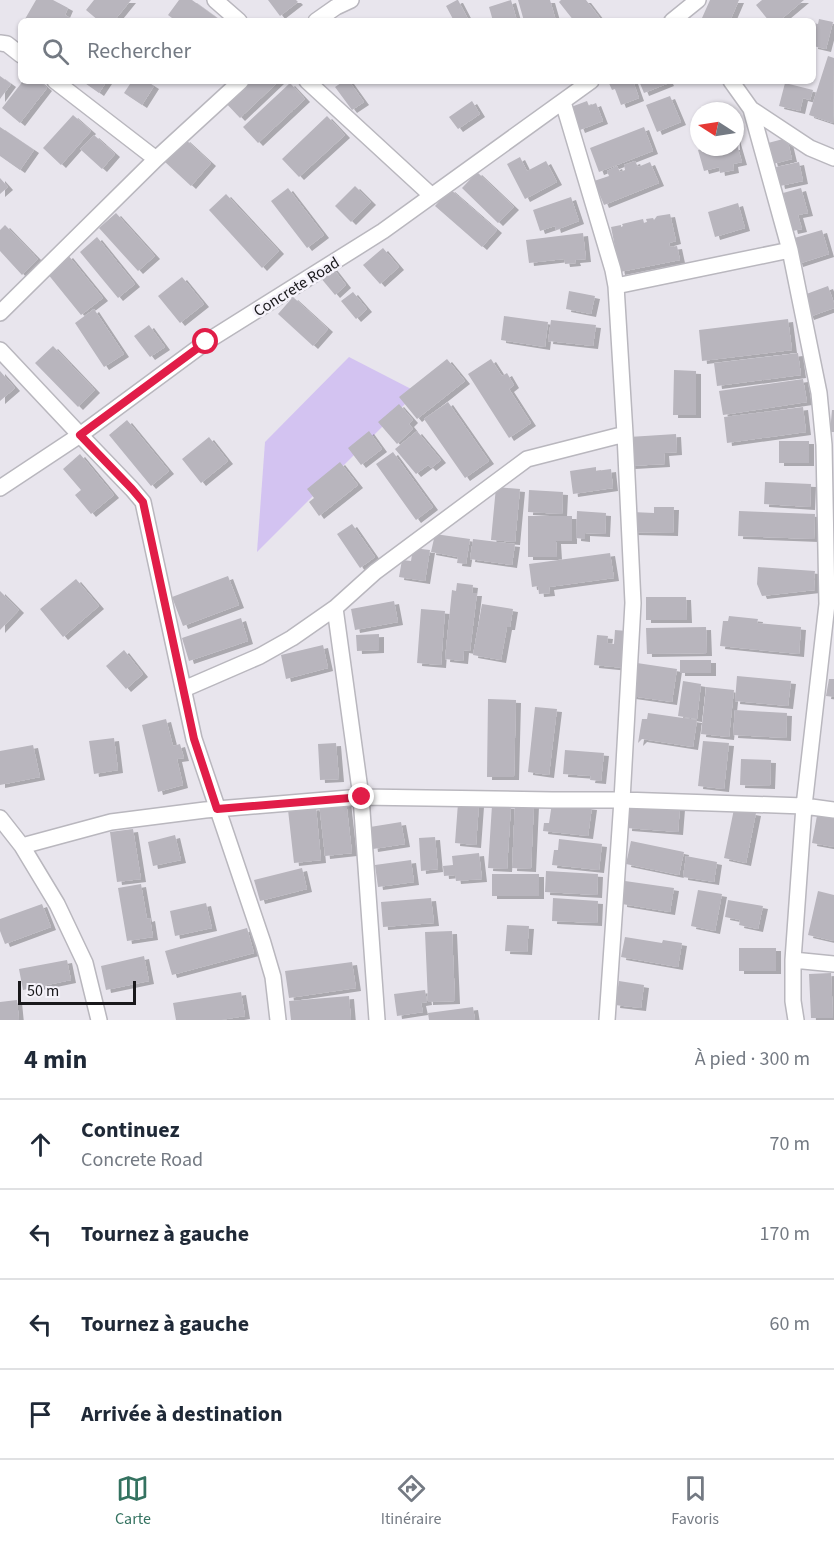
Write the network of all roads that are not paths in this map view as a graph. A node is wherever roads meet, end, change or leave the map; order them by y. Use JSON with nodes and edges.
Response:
{"nodes":[{"id":1,"x":215,"y":0,"type":"edge"},
{"id":2,"x":351,"y":0,"type":"edge"},
{"id":3,"x":698,"y":0,"type":"edge"},
{"id":4,"x":335,"y":3,"type":"edge"},
{"id":5,"x":685,"y":11,"type":"edge"},
{"id":6,"x":236,"y":18,"type":"edge"},
{"id":7,"x":319,"y":18,"type":"edge"},
{"id":8,"x":0,"y":43,"type":"edge"},
{"id":9,"x":18,"y":53,"type":"edge"},
{"id":10,"x":59,"y":84,"type":"edge"},
{"id":11,"x":238,"y":84,"type":"edge"},
{"id":12,"x":310,"y":84,"type":"edge"},
{"id":13,"x":587,"y":84,"type":"edge"},
{"id":14,"x":733,"y":84,"type":"edge"},
{"id":15,"x":563,"y":102,"type":"junction"},
{"id":16,"x":751,"y":109,"type":"junction"},
{"id":17,"x":834,"y":158,"type":"edge"},
{"id":18,"x":156,"y":159,"type":"junction"},
{"id":19,"x":432,"y":196,"type":"junction"},
{"id":20,"x":790,"y":250,"type":"junction"},
{"id":21,"x":616,"y":286,"type":"junction"},
{"id":22,"x":0,"y":313,"type":"edge"},
{"id":23,"x":0,"y":350,"type":"edge"},
{"id":24,"x":625,"y":434,"type":"junction"},
{"id":25,"x":80,"y":435,"type":"junction"},
{"id":26,"x":0,"y":488,"type":"edge"},
{"id":27,"x":830,"y":605,"type":"edge"},
{"id":28,"x":335,"y":608,"type":"junction"},
{"id":29,"x":184,"y":689,"type":"junction"},
{"id":30,"x":362,"y":797,"type":"junction"},
{"id":31,"x":622,"y":800,"type":"junction"},
{"id":32,"x":804,"y":806,"type":"junction"},
{"id":33,"x":217,"y":809,"type":"junction"},
{"id":34,"x":834,"y":810,"type":"edge"},
{"id":35,"x":0,"y":818,"type":"edge"},
{"id":36,"x":22,"y":846,"type":"junction"},
{"id":37,"x":793,"y":960,"type":"junction"},
{"id":38,"x":834,"y":964,"type":"edge"},
{"id":39,"x":99,"y":1020,"type":"edge"},
{"id":40,"x":278,"y":1020,"type":"edge"},
{"id":41,"x":377,"y":1020,"type":"edge"},
{"id":42,"x":607,"y":1020,"type":"edge"},
{"id":43,"x":796,"y":1020,"type":"edge"}],
"edges":[{"from":1,"to":6,"type":"street"},
{"from":2,"to":4,"type":"street"},
{"from":3,"to":5,"type":"street"},
{"from":4,"to":7,"type":"street"},
{"from":8,"to":9,"type":"street"},
{"from":10,"to":18,"type":"street"},
{"from":11,"to":18,"type":"street"},
{"from":12,"to":19,"type":"street"},
{"from":13,"to":15,"type":"street","name":"Concrete Road"},
{"from":14,"to":16,"type":"street"},
{"from":15,"to":19,"type":"street","name":"Concrete Road"},
{"from":15,"to":21,"type":"street"},
{"from":16,"to":17,"type":"street"},
{"from":16,"to":20,"type":"street"},
{"from":18,"to":22,"type":"street"},
{"from":19,"to":25,"type":"street","name":"Concrete Road"},
{"from":20,"to":21,"type":"street"},
{"from":20,"to":27,"type":"street"},
{"from":21,"to":24,"type":"street"},
{"from":23,"to":25,"type":"street"},
{"from":24,"to":28,"type":"street"},
{"from":24,"to":31,"type":"street"},
{"from":25,"to":26,"type":"street","name":"Concrete Road"},
{"from":25,"to":29,"type":"street"},
{"from":27,"to":32,"type":"street"},
{"from":28,"to":29,"type":"street"},
{"from":28,"to":30,"type":"street"},
{"from":29,"to":33,"type":"street"},
{"from":30,"to":31,"type":"street"},
{"from":30,"to":33,"type":"street"},
{"from":30,"to":41,"type":"street"},
{"from":31,"to":32,"type":"street"},
{"from":31,"to":42,"type":"street"},
{"from":32,"to":34,"type":"street"},
{"from":32,"to":37,"type":"street"},
{"from":33,"to":36,"type":"street"},
{"from":33,"to":40,"type":"street"},
{"from":35,"to":36,"type":"street"},
{"from":36,"to":39,"type":"street"},
{"from":37,"to":38,"type":"street"},
{"from":37,"to":43,"type":"street"}]}
